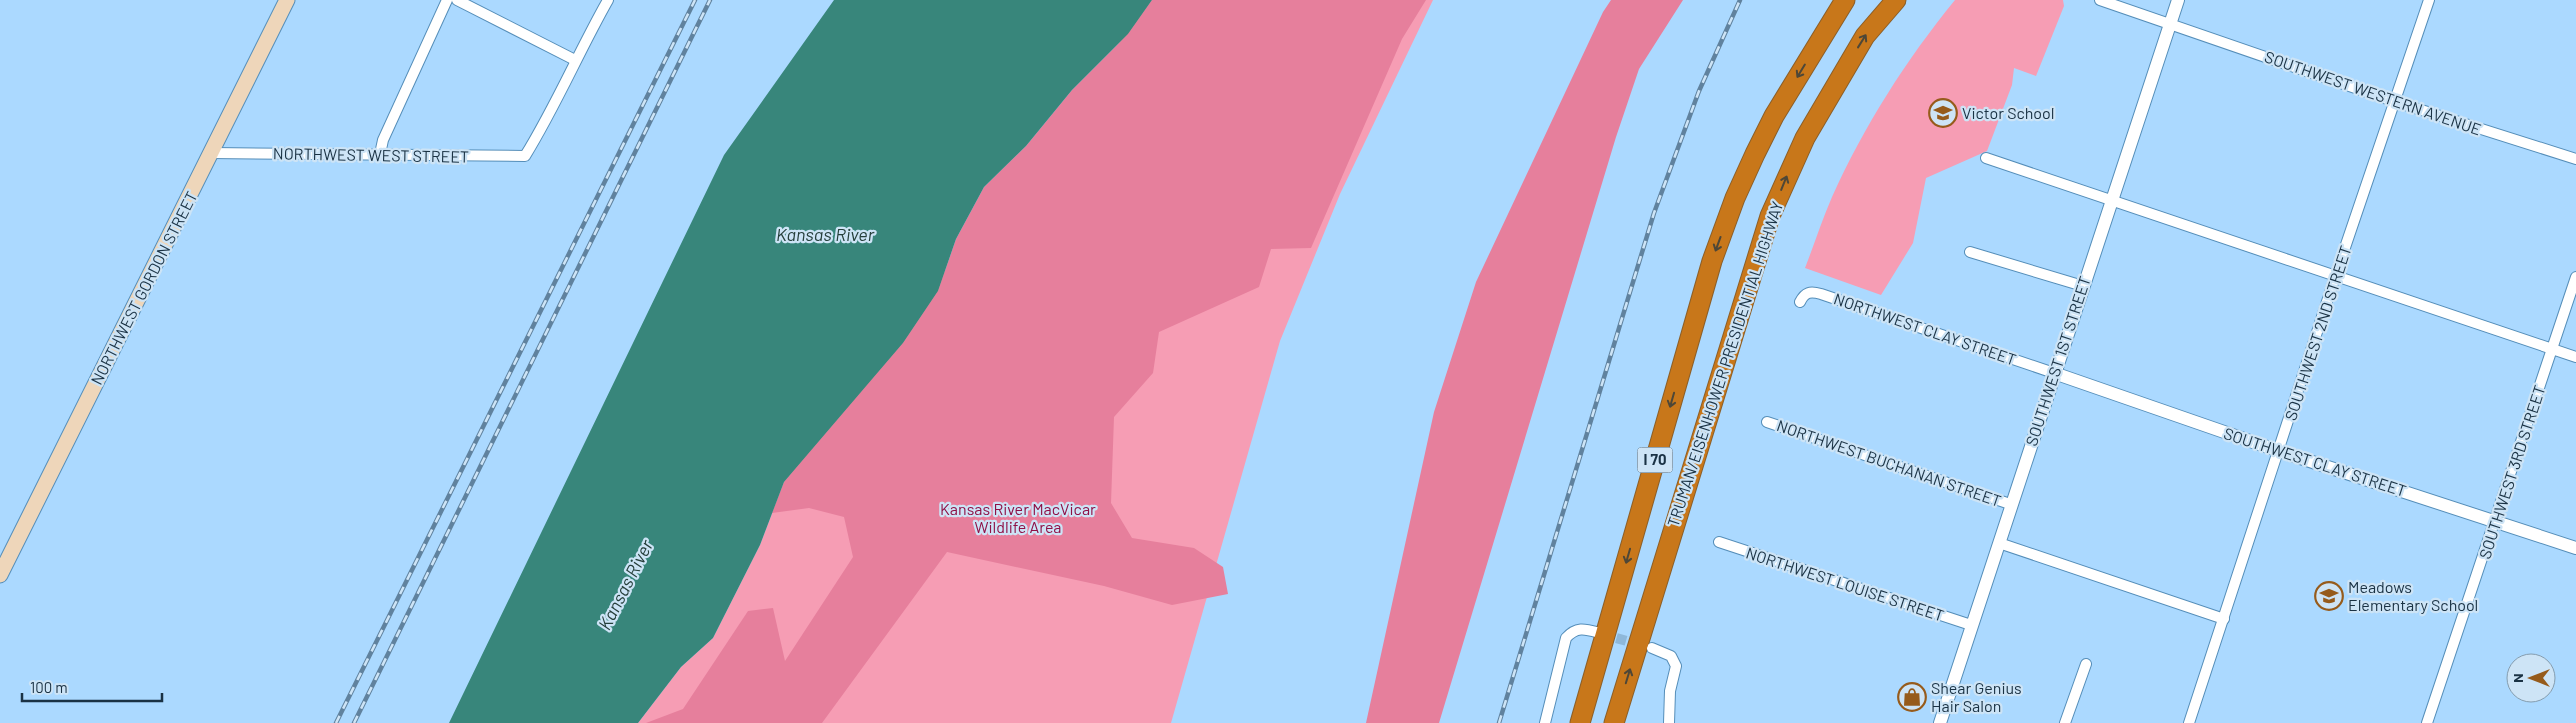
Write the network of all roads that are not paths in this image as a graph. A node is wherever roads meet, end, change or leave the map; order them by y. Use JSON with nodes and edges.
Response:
{"nodes":[{"id":1,"x":287,"y":0,"type":"edge"},
{"id":2,"x":447,"y":0,"type":"edge"},
{"id":3,"x":457,"y":0,"type":"edge"},
{"id":4,"x":608,"y":0,"type":"edge"},
{"id":5,"x":1845,"y":0,"type":"edge"},
{"id":6,"x":1896,"y":0,"type":"edge"},
{"id":7,"x":2100,"y":0,"type":"edge"},
{"id":8,"x":2178,"y":0,"type":"edge"},
{"id":9,"x":2429,"y":0,"type":"edge"},
{"id":10,"x":2170,"y":24,"type":"junction"},
{"id":11,"x":574,"y":60,"type":"junction"},
{"id":12,"x":2396,"y":102,"type":"junction"},
{"id":13,"x":211,"y":153,"type":"junction"},
{"id":14,"x":380,"y":154,"type":"junction"},
{"id":15,"x":1986,"y":158,"type":"dead end"},
{"id":16,"x":2576,"y":160,"type":"edge"},
{"id":17,"x":2111,"y":200,"type":"junction"},
{"id":18,"x":1970,"y":252,"type":"dead end"},
{"id":19,"x":2335,"y":277,"type":"junction"},
{"id":20,"x":2576,"y":277,"type":"edge"},
{"id":21,"x":2083,"y":286,"type":"junction"},
{"id":22,"x":1800,"y":302,"type":"dead end"},
{"id":23,"x":2552,"y":350,"type":"junction"},
{"id":24,"x":2576,"y":357,"type":"edge"},
{"id":25,"x":2054,"y":373,"type":"junction"},
{"id":26,"x":1767,"y":422,"type":"dead end"},
{"id":27,"x":2279,"y":451,"type":"junction"},
{"id":28,"x":2010,"y":504,"type":"junction"},
{"id":29,"x":2495,"y":522,"type":"junction"},
{"id":30,"x":1719,"y":542,"type":"dead end"},
{"id":31,"x":1999,"y":543,"type":"junction"},
{"id":32,"x":2576,"y":548,"type":"edge"},
{"id":33,"x":0,"y":575,"type":"edge"},
{"id":34,"x":2224,"y":619,"type":"junction"},
{"id":35,"x":1971,"y":625,"type":"junction"},
{"id":36,"x":1600,"y":633,"type":"tunnel mouth"},
{"id":37,"x":1652,"y":648,"type":"tunnel mouth"},
{"id":38,"x":2086,"y":664,"type":"dead end"},
{"id":39,"x":1545,"y":723,"type":"edge"},
{"id":40,"x":1580,"y":723,"type":"edge"},
{"id":41,"x":1614,"y":723,"type":"edge"},
{"id":42,"x":1668,"y":723,"type":"edge"},
{"id":43,"x":1940,"y":723,"type":"edge"},
{"id":44,"x":2065,"y":723,"type":"edge"},
{"id":45,"x":2189,"y":723,"type":"edge"},
{"id":46,"x":2427,"y":723,"type":"edge"}],
"edges":[{"from":1,"to":13,"type":"main road","name":"NORTHWEST GORDON STREET"},
{"from":2,"to":14,"type":"street"},
{"from":3,"to":11,"type":"street"},
{"from":4,"to":11,"type":"street"},
{"from":5,"to":40,"type":"highway","number":"I 70","one_way":true},
{"from":41,"to":6,"type":"highway","name":"TRUMAN/EISENHOWER PRESIDENTIAL HIGHWAY","number":"I 70","one_way":true},
{"from":7,"to":10,"type":"street","name":"SOUTHWEST WESTERN AVENUE"},
{"from":8,"to":10,"type":"street","name":"SOUTHWEST 1ST STREET"},
{"from":9,"to":12,"type":"street","name":"SOUTHWEST 2ND STREET"},
{"from":10,"to":12,"type":"street","name":"SOUTHWEST WESTERN AVENUE"},
{"from":10,"to":17,"type":"street","name":"SOUTHWEST 1ST STREET"},
{"from":11,"to":14,"type":"street","name":"NORTHWEST WEST STREET"},
{"from":12,"to":16,"type":"street","name":"SOUTHWEST WESTERN AVENUE"},
{"from":12,"to":19,"type":"street","name":"SOUTHWEST 2ND STREET"},
{"from":13,"to":14,"type":"street","name":"NORTHWEST WEST STREET"},
{"from":13,"to":33,"type":"main road","name":"NORTHWEST GORDON STREET"},
{"from":15,"to":17,"type":"street"},
{"from":17,"to":19,"type":"street"},
{"from":17,"to":21,"type":"street","name":"SOUTHWEST 1ST STREET"},
{"from":18,"to":21,"type":"street"},
{"from":19,"to":23,"type":"street"},
{"from":19,"to":27,"type":"street","name":"SOUTHWEST 2ND STREET"},
{"from":20,"to":23,"type":"street","name":"SOUTHWEST 3RD STREET"},
{"from":21,"to":25,"type":"street","name":"SOUTHWEST 1ST STREET"},
{"from":22,"to":25,"type":"street","name":"NORTHWEST CLAY STREET"},
{"from":23,"to":24,"type":"street"},
{"from":23,"to":29,"type":"street","name":"SOUTHWEST 3RD STREET"},
{"from":25,"to":27,"type":"street","name":"SOUTHWEST CLAY STREET"},
{"from":25,"to":28,"type":"street","name":"SOUTHWEST 1ST STREET"},
{"from":26,"to":28,"type":"street","name":"NORTHWEST BUCHANAN STREET"},
{"from":27,"to":29,"type":"street","name":"SOUTHWEST CLAY STREET"},
{"from":27,"to":34,"type":"street","name":"SOUTHWEST 2ND STREET"},
{"from":28,"to":31,"type":"street","name":"SOUTHWEST 1ST STREET"},
{"from":29,"to":32,"type":"street","name":"SOUTHWEST CLAY STREET"},
{"from":29,"to":46,"type":"street","name":"SOUTHWEST 3RD STREET"},
{"from":30,"to":35,"type":"street","name":"NORTHWEST LOUISE STREET"},
{"from":31,"to":34,"type":"street"},
{"from":31,"to":35,"type":"street","name":"SOUTHWEST 1ST STREET"},
{"from":34,"to":45,"type":"street","name":"SOUTHWEST 2ND STREET"},
{"from":35,"to":43,"type":"street","name":"SOUTHWEST 1ST STREET"},
{"from":36,"to":39,"type":"street"},
{"from":37,"to":42,"type":"street"},
{"from":38,"to":44,"type":"street"}]}
